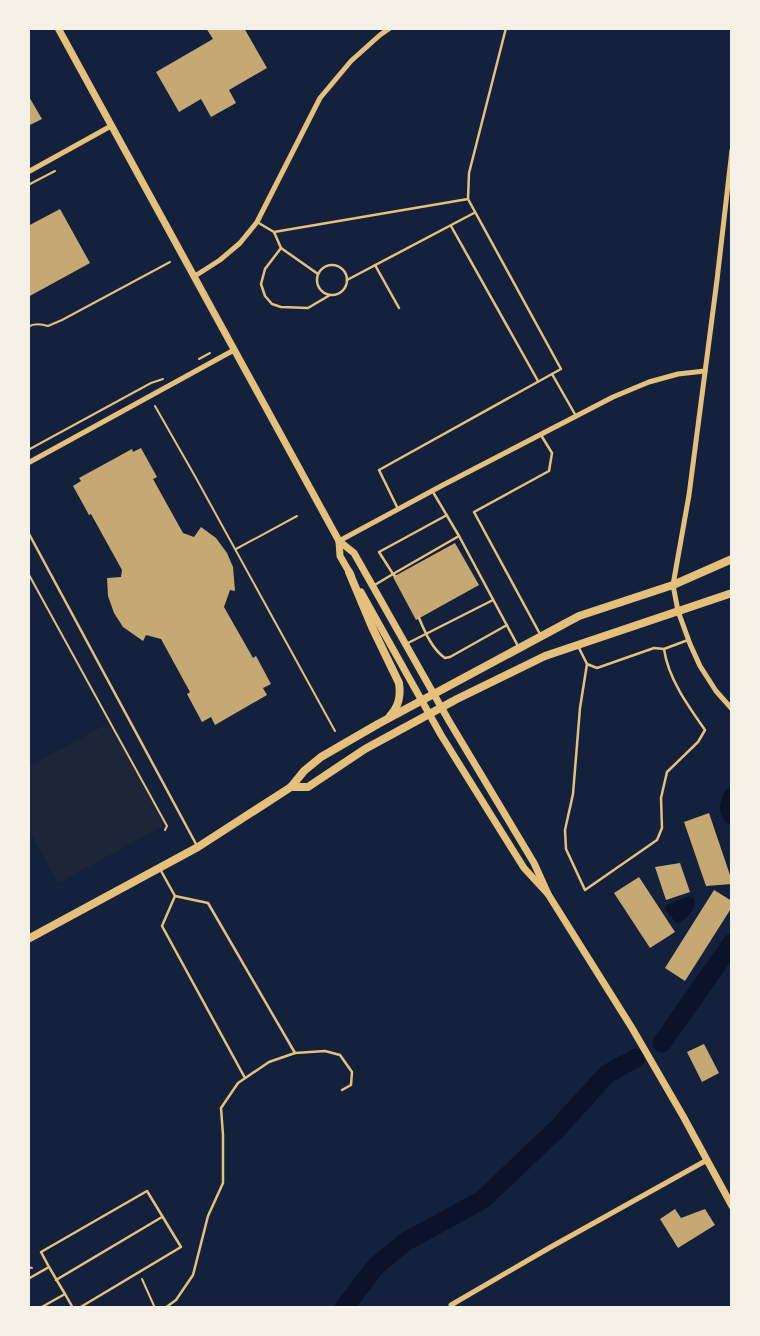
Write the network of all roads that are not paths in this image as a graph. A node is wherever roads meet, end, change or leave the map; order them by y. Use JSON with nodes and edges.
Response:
{"nodes":[{"id":1,"x":58,"y":28,"type":"edge"},
{"id":2,"x":390,"y":28,"type":"edge"},
{"id":3,"x":506,"y":28,"type":"edge"},
{"id":4,"x":111,"y":126,"type":"junction"},
{"id":5,"x":732,"y":150,"type":"edge"},
{"id":6,"x":28,"y":172,"type":"edge"},
{"id":7,"x":468,"y":199,"type":"junction"},
{"id":8,"x":475,"y":213,"type":"junction"},
{"id":9,"x":257,"y":222,"type":"junction"},
{"id":10,"x":451,"y":226,"type":"junction"},
{"id":11,"x":274,"y":232,"type":"junction"},
{"id":12,"x":281,"y":248,"type":"junction"},
{"id":13,"x":375,"y":265,"type":"junction"},
{"id":14,"x":318,"y":274,"type":"junction"},
{"id":15,"x":195,"y":276,"type":"junction"},
{"id":16,"x":347,"y":280,"type":"junction"},
{"id":17,"x":330,"y":295,"type":"junction"},
{"id":18,"x":399,"y":308,"type":"dead end"},
{"id":19,"x":234,"y":350,"type":"junction"},
{"id":20,"x":705,"y":371,"type":"junction"},
{"id":21,"x":552,"y":374,"type":"junction"},
{"id":22,"x":538,"y":382,"type":"junction"},
{"id":23,"x":576,"y":416,"type":"junction"},
{"id":24,"x":541,"y":435,"type":"junction"},
{"id":25,"x":28,"y":463,"type":"edge"},
{"id":26,"x":432,"y":490,"type":"junction"},
{"id":27,"x":398,"y":509,"type":"junction"},
{"id":28,"x":447,"y":515,"type":"junction"},
{"id":29,"x":28,"y":532,"type":"edge"},
{"id":30,"x":459,"y":536,"type":"junction"},
{"id":31,"x":339,"y":541,"type":"junction"},
{"id":32,"x":732,"y":559,"type":"edge"},
{"id":33,"x":349,"y":572,"type":"junction"},
{"id":34,"x":394,"y":575,"type":"junction"},
{"id":35,"x":673,"y":585,"type":"junction"},
{"id":36,"x":373,"y":586,"type":"junction"},
{"id":37,"x":732,"y":593,"type":"edge"},
{"id":38,"x":493,"y":600,"type":"junction"},
{"id":39,"x":678,"y":611,"type":"junction"},
{"id":40,"x":419,"y":618,"type":"dead end"},
{"id":41,"x":507,"y":625,"type":"junction"},
{"id":42,"x":426,"y":634,"type":"junction"},
{"id":43,"x":541,"y":637,"type":"junction"},
{"id":44,"x":688,"y":640,"type":"junction"},
{"id":45,"x":406,"y":645,"type":"junction"},
{"id":46,"x":578,"y":645,"type":"junction"},
{"id":47,"x":519,"y":649,"type":"junction"},
{"id":48,"x":664,"y":649,"type":"junction"},
{"id":49,"x":587,"y":664,"type":"junction"},
{"id":50,"x":434,"y":694,"type":"junction"},
{"id":51,"x":421,"y":700,"type":"junction"},
{"id":52,"x":442,"y":708,"type":"junction"},
{"id":53,"x":732,"y":709,"type":"edge"},
{"id":54,"x":429,"y":715,"type":"junction"},
{"id":55,"x":387,"y":719,"type":"junction"},
{"id":56,"x":291,"y":787,"type":"junction"},
{"id":57,"x":198,"y":847,"type":"junction"},
{"id":58,"x":160,"y":869,"type":"junction"},
{"id":59,"x":548,"y":894,"type":"junction"},
{"id":60,"x":175,"y":896,"type":"junction"},
{"id":61,"x":28,"y":939,"type":"edge"},
{"id":62,"x":295,"y":1053,"type":"junction"},
{"id":63,"x":245,"y":1078,"type":"junction"},
{"id":64,"x":342,"y":1090,"type":"dead end"},
{"id":65,"x":707,"y":1160,"type":"junction"},
{"id":66,"x":732,"y":1206,"type":"edge"},
{"id":67,"x":163,"y":1216,"type":"junction"},
{"id":68,"x":49,"y":1267,"type":"junction"},
{"id":69,"x":28,"y":1279,"type":"edge"},
{"id":70,"x":56,"y":1280,"type":"junction"},
{"id":71,"x":65,"y":1294,"type":"junction"},
{"id":72,"x":452,"y":1305,"type":"dead end"},
{"id":73,"x":40,"y":1308,"type":"edge"},
{"id":74,"x":74,"y":1308,"type":"edge"},
{"id":75,"x":79,"y":1308,"type":"edge"},
{"id":76,"x":165,"y":1308,"type":"edge"}],
"edges":[{"from":1,"to":4,"type":"street"},
{"from":2,"to":9,"type":"street"},
{"from":3,"to":7,"type":"lane"},
{"from":4,"to":6,"type":"street"},
{"from":4,"to":15,"type":"street"},
{"from":5,"to":20,"type":"street"},
{"from":7,"to":8,"type":"lane"},
{"from":7,"to":11,"type":"lane"},
{"from":8,"to":10,"type":"lane"},
{"from":8,"to":21,"type":"lane"},
{"from":9,"to":11,"type":"lane"},
{"from":9,"to":15,"type":"street"},
{"from":10,"to":13,"type":"lane"},
{"from":10,"to":22,"type":"lane"},
{"from":11,"to":12,"type":"lane"},
{"from":12,"to":14,"type":"lane"},
{"from":12,"to":17,"type":"lane"},
{"from":13,"to":16,"type":"lane"},
{"from":13,"to":18,"type":"lane"},
{"from":14,"to":16,"type":"lane"},
{"from":14,"to":17,"type":"lane"},
{"from":15,"to":19,"type":"street"},
{"from":16,"to":17,"type":"lane"},
{"from":19,"to":25,"type":"street"},
{"from":19,"to":31,"type":"street"},
{"from":20,"to":23,"type":"street"},
{"from":20,"to":35,"type":"street"},
{"from":21,"to":22,"type":"lane"},
{"from":21,"to":23,"type":"lane"},
{"from":22,"to":27,"type":"lane"},
{"from":23,"to":24,"type":"street"},
{"from":24,"to":26,"type":"street"},
{"from":24,"to":43,"type":"lane"},
{"from":26,"to":27,"type":"street"},
{"from":26,"to":28,"type":"lane"},
{"from":27,"to":31,"type":"street"},
{"from":28,"to":30,"type":"lane"},
{"from":28,"to":34,"type":"lane"},
{"from":29,"to":57,"type":"lane"},
{"from":30,"to":34,"type":"lane"},
{"from":30,"to":38,"type":"lane"},
{"from":31,"to":33,"type":"street"},
{"from":31,"to":36,"type":"street"},
{"from":32,"to":35,"type":"main road"},
{"from":33,"to":51,"type":"street"},
{"from":33,"to":55,"type":"main road"},
{"from":34,"to":36,"type":"lane"},
{"from":35,"to":39,"type":"street"},
{"from":35,"to":43,"type":"main road"},
{"from":36,"to":45,"type":"street"},
{"from":37,"to":39,"type":"main road"},
{"from":38,"to":41,"type":"lane"},
{"from":38,"to":42,"type":"lane"},
{"from":39,"to":44,"type":"street"},
{"from":39,"to":46,"type":"main road"},
{"from":40,"to":42,"type":"lane"},
{"from":41,"to":42,"type":"lane"},
{"from":41,"to":47,"type":"lane"},
{"from":42,"to":45,"type":"lane"},
{"from":43,"to":47,"type":"main road"},
{"from":44,"to":48,"type":"lane"},
{"from":44,"to":53,"type":"street"},
{"from":45,"to":50,"type":"street"},
{"from":46,"to":49,"type":"lane"},
{"from":46,"to":52,"type":"main road"},
{"from":47,"to":50,"type":"main road"},
{"from":48,"to":49,"type":"lane"},
{"from":48,"to":49,"type":"lane"},
{"from":50,"to":51,"type":"main road"},
{"from":50,"to":52,"type":"street"},
{"from":51,"to":54,"type":"street"},
{"from":51,"to":55,"type":"main road"},
{"from":52,"to":54,"type":"main road"},
{"from":52,"to":59,"type":"street"},
{"from":54,"to":56,"type":"main road"},
{"from":54,"to":59,"type":"street"},
{"from":55,"to":56,"type":"main road"},
{"from":56,"to":57,"type":"main road"},
{"from":57,"to":58,"type":"main road"},
{"from":58,"to":60,"type":"lane"},
{"from":58,"to":61,"type":"main road"},
{"from":59,"to":65,"type":"street"},
{"from":60,"to":62,"type":"lane"},
{"from":60,"to":63,"type":"lane"},
{"from":62,"to":63,"type":"lane"},
{"from":62,"to":64,"type":"lane"},
{"from":63,"to":76,"type":"lane"},
{"from":65,"to":66,"type":"street"},
{"from":65,"to":72,"type":"street"},
{"from":67,"to":68,"type":"lane"},
{"from":67,"to":70,"type":"lane"},
{"from":67,"to":75,"type":"lane"},
{"from":68,"to":69,"type":"lane"},
{"from":68,"to":70,"type":"lane"},
{"from":70,"to":71,"type":"lane"},
{"from":71,"to":73,"type":"lane"},
{"from":71,"to":74,"type":"lane"}]}
